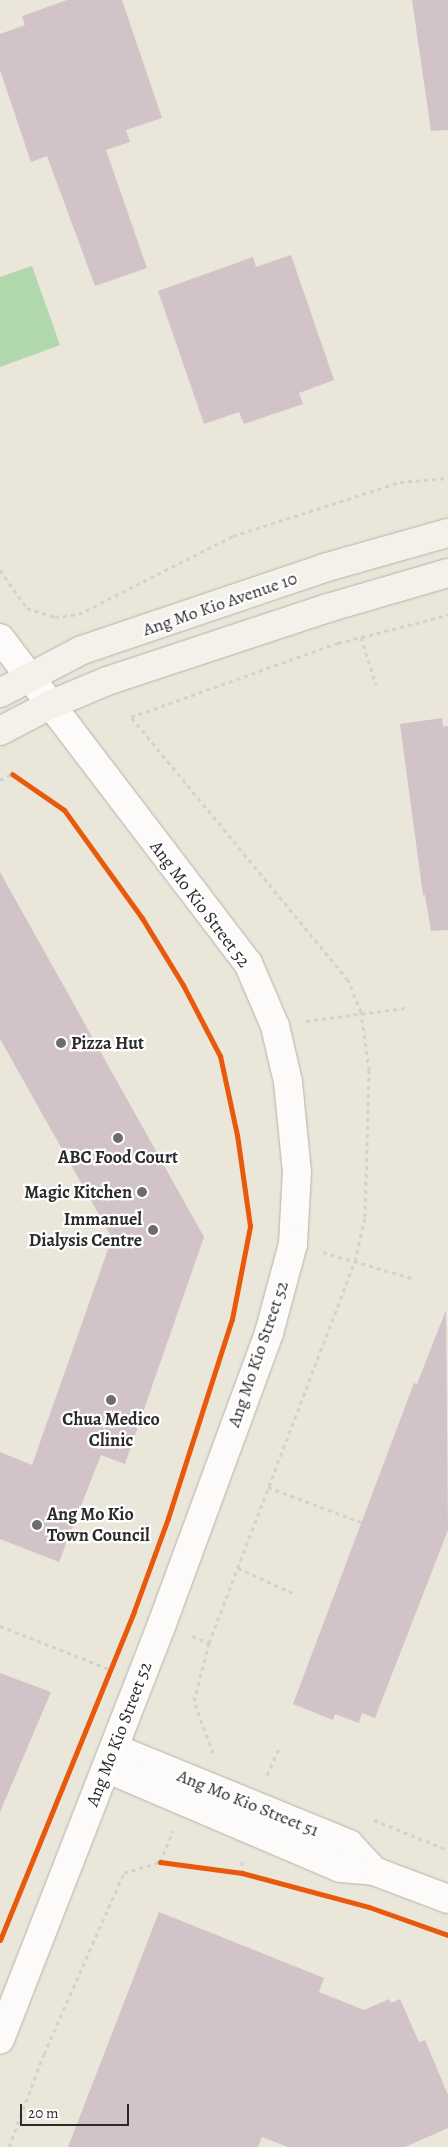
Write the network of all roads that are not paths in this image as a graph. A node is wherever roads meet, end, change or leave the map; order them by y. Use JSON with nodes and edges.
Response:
{"nodes":[{"id":1,"x":448,"y":533,"type":"edge"},
{"id":2,"x":448,"y":573,"type":"edge"},
{"id":3,"x":0,"y":638,"type":"edge"},
{"id":4,"x":29,"y":678,"type":"junction"},
{"id":5,"x":0,"y":693,"type":"edge"},
{"id":6,"x":50,"y":704,"type":"junction"},
{"id":7,"x":0,"y":731,"type":"edge"},
{"id":8,"x":110,"y":1758,"type":"junction"},
{"id":9,"x":448,"y":1899,"type":"edge"},
{"id":10,"x":0,"y":2040,"type":"edge"}],
"edges":[{"from":1,"to":4,"type":"main road","name":"Ang Mo Kio Avenue 10"},
{"from":2,"to":6,"type":"main road","name":"Ang Mo Kio Avenue 10"},
{"from":3,"to":4,"type":"street","name":"Ang Mo Kio Street 52"},
{"from":4,"to":5,"type":"main road","name":"Ang Mo Kio Avenue 10"},
{"from":4,"to":6,"type":"street","name":"Ang Mo Kio Street 52"},
{"from":6,"to":7,"type":"main road","name":"Ang Mo Kio Avenue 10"},
{"from":6,"to":8,"type":"street","name":"Ang Mo Kio Street 52"},
{"from":8,"to":9,"type":"street","name":"Ang Mo Kio Street 51"},
{"from":8,"to":10,"type":"street","name":"Ang Mo Kio Street 52"}]}
